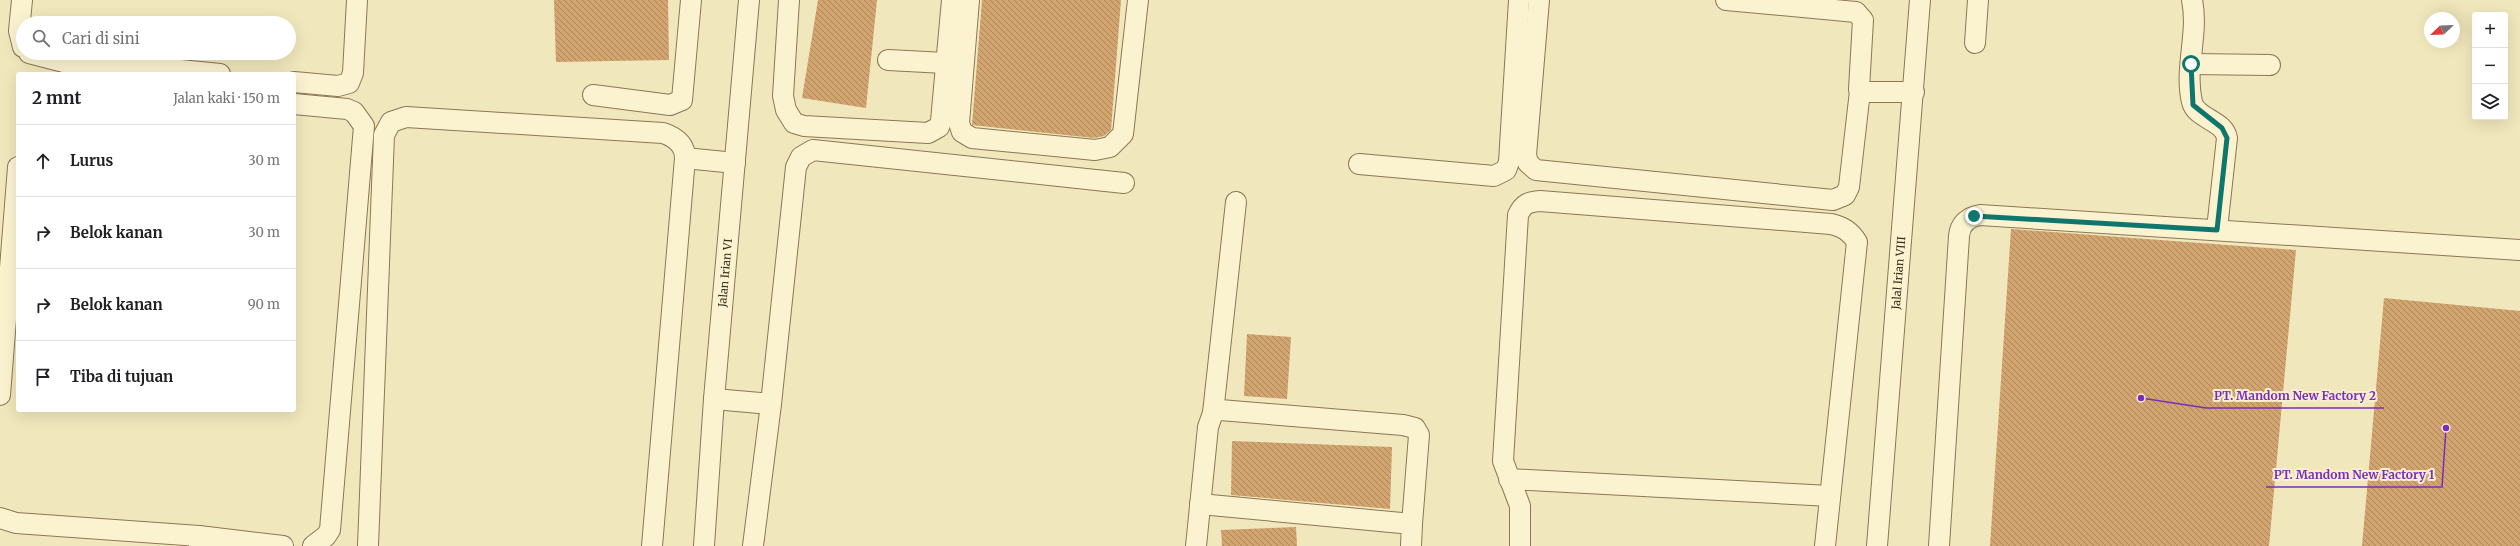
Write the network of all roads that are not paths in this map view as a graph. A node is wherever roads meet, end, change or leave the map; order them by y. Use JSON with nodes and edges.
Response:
{"nodes":[{"id":1,"x":22,"y":0,"type":"edge"},
{"id":2,"x":357,"y":0,"type":"edge"},
{"id":3,"x":691,"y":0,"type":"edge"},
{"id":4,"x":749,"y":0,"type":"edge"},
{"id":5,"x":789,"y":0,"type":"edge"},
{"id":6,"x":952,"y":0,"type":"edge"},
{"id":7,"x":969,"y":0,"type":"edge"},
{"id":8,"x":1138,"y":0,"type":"edge"},
{"id":9,"x":1519,"y":0,"type":"edge"},
{"id":10,"x":1539,"y":0,"type":"edge"},
{"id":11,"x":1726,"y":0,"type":"edge"},
{"id":12,"x":1920,"y":0,"type":"edge"},
{"id":13,"x":1978,"y":0,"type":"edge"},
{"id":14,"x":2192,"y":0,"type":"edge"},
{"id":15,"x":20,"y":16,"type":"edge"},
{"id":16,"x":1975,"y":43,"type":"dead end"},
{"id":17,"x":56,"y":60,"type":"edge"},
{"id":18,"x":888,"y":60,"type":"dead end"},
{"id":19,"x":945,"y":63,"type":"junction"},
{"id":20,"x":2191,"y":64,"type":"junction"},
{"id":21,"x":2270,"y":65,"type":"dead end"},
{"id":22,"x":200,"y":72,"type":"edge"},
{"id":23,"x":296,"y":82,"type":"edge"},
{"id":24,"x":1860,"y":91,"type":"junction"},
{"id":25,"x":1914,"y":92,"type":"junction"},
{"id":26,"x":593,"y":95,"type":"dead end"},
{"id":27,"x":296,"y":104,"type":"edge"},
{"id":28,"x":685,"y":158,"type":"junction"},
{"id":29,"x":735,"y":163,"type":"junction"},
{"id":30,"x":1359,"y":164,"type":"dead end"},
{"id":31,"x":1124,"y":183,"type":"dead end"},
{"id":32,"x":16,"y":192,"type":"edge"},
{"id":33,"x":1236,"y":202,"type":"dead end"},
{"id":34,"x":2217,"y":230,"type":"junction"},
{"id":35,"x":2520,"y":250,"type":"edge"},
{"id":36,"x":0,"y":395,"type":"edge"},
{"id":37,"x":714,"y":399,"type":"junction"},
{"id":38,"x":771,"y":404,"type":"junction"},
{"id":39,"x":1214,"y":413,"type":"junction"},
{"id":40,"x":1509,"y":479,"type":"junction"},
{"id":41,"x":1830,"y":496,"type":"junction"},
{"id":42,"x":1200,"y":504,"type":"junction"},
{"id":43,"x":0,"y":518,"type":"edge"},
{"id":44,"x":1412,"y":524,"type":"junction"},
{"id":45,"x":110,"y":538,"type":"edge"},
{"id":46,"x":199,"y":541,"type":"edge"},
{"id":47,"x":283,"y":546,"type":"edge"},
{"id":48,"x":313,"y":546,"type":"edge"},
{"id":49,"x":368,"y":546,"type":"edge"},
{"id":50,"x":652,"y":546,"type":"edge"},
{"id":51,"x":704,"y":546,"type":"edge"},
{"id":52,"x":753,"y":546,"type":"edge"},
{"id":53,"x":1196,"y":546,"type":"edge"},
{"id":54,"x":1410,"y":546,"type":"edge"},
{"id":55,"x":1520,"y":546,"type":"edge"},
{"id":56,"x":1825,"y":546,"type":"edge"},
{"id":57,"x":1877,"y":546,"type":"edge"},
{"id":58,"x":1939,"y":546,"type":"edge"}],
"edges":[{"from":1,"to":15,"type":"street"},
{"from":2,"to":23,"type":"street"},
{"from":3,"to":26,"type":"street"},
{"from":4,"to":29,"type":"street","name":"Jalan Irian VI"},
{"from":5,"to":19,"type":"street"},
{"from":6,"to":19,"type":"street"},
{"from":7,"to":8,"type":"street"},
{"from":9,"to":30,"type":"street"},
{"from":10,"to":24,"type":"street"},
{"from":11,"to":24,"type":"street"},
{"from":12,"to":25,"type":"street","name":"Jalal Irian VIII"},
{"from":13,"to":16,"type":"street"},
{"from":14,"to":20,"type":"street"},
{"from":17,"to":22,"type":"street"},
{"from":18,"to":19,"type":"street"},
{"from":20,"to":21,"type":"street"},
{"from":20,"to":34,"type":"street"},
{"from":24,"to":25,"type":"street"},
{"from":25,"to":57,"type":"street","name":"Jalal Irian VIII"},
{"from":27,"to":48,"type":"street"},
{"from":28,"to":29,"type":"street"},
{"from":28,"to":49,"type":"street"},
{"from":28,"to":50,"type":"street"},
{"from":29,"to":37,"type":"street","name":"Jalan Irian VI"},
{"from":31,"to":38,"type":"street"},
{"from":32,"to":36,"type":"street"},
{"from":33,"to":39,"type":"street"},
{"from":34,"to":35,"type":"street"},
{"from":34,"to":58,"type":"street"},
{"from":37,"to":38,"type":"street"},
{"from":37,"to":51,"type":"street","name":"Jalan Irian VI"},
{"from":38,"to":52,"type":"street"},
{"from":39,"to":42,"type":"street"},
{"from":39,"to":44,"type":"street"},
{"from":40,"to":41,"type":"street"},
{"from":40,"to":41,"type":"street"},
{"from":40,"to":55,"type":"street"},
{"from":41,"to":56,"type":"street"},
{"from":42,"to":44,"type":"street"},
{"from":42,"to":53,"type":"street"},
{"from":43,"to":45,"type":"street"},
{"from":44,"to":54,"type":"street"},
{"from":45,"to":46,"type":"street"},
{"from":46,"to":47,"type":"street"}]}
